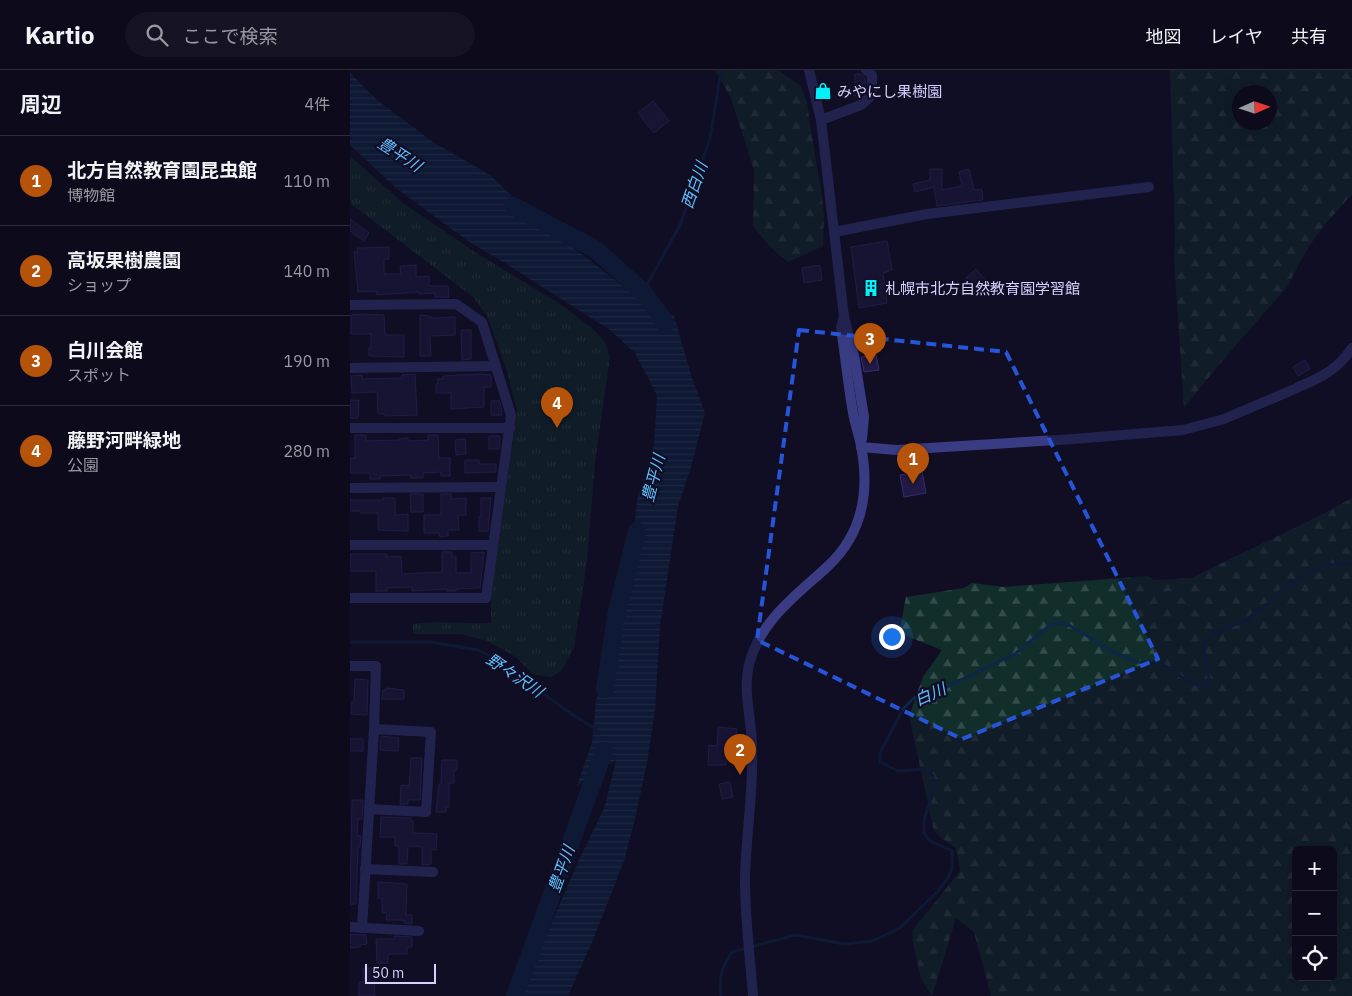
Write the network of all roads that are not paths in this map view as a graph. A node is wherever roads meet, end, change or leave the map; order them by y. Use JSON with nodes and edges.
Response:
{"nodes":[{"id":1,"x":808,"y":70,"type":"edge"},
{"id":2,"x":866,"y":70,"type":"edge"},
{"id":3,"x":821,"y":120,"type":"junction"},
{"id":4,"x":1149,"y":187,"type":"dead end"},
{"id":5,"x":834,"y":232,"type":"junction"},
{"id":6,"x":350,"y":305,"type":"edge"},
{"id":7,"x":1352,"y":348,"type":"edge"},
{"id":8,"x":496,"y":366,"type":"junction"},
{"id":9,"x":350,"y":368,"type":"edge"},
{"id":10,"x":350,"y":428,"type":"edge"},
{"id":11,"x":510,"y":428,"type":"junction"},
{"id":12,"x":861,"y":446,"type":"junction"},
{"id":13,"x":500,"y":487,"type":"junction"},
{"id":14,"x":350,"y":488,"type":"edge"},
{"id":15,"x":350,"y":545,"type":"edge"},
{"id":16,"x":493,"y":545,"type":"junction"},
{"id":17,"x":350,"y":598,"type":"edge"},
{"id":18,"x":350,"y":666,"type":"edge"},
{"id":19,"x":374,"y":729,"type":"junction"},
{"id":20,"x":369,"y":809,"type":"junction"},
{"id":21,"x":365,"y":869,"type":"junction"},
{"id":22,"x":433,"y":872,"type":"dead end"},
{"id":23,"x":350,"y":927,"type":"edge"},
{"id":24,"x":362,"y":928,"type":"junction"},
{"id":25,"x":419,"y":931,"type":"dead end"},
{"id":26,"x":753,"y":996,"type":"edge"}],
"edges":[{"from":1,"to":3,"type":"street"},
{"from":2,"to":3,"type":"street"},
{"from":3,"to":5,"type":"street"},
{"from":4,"to":5,"type":"street"},
{"from":5,"to":12,"type":"street"},
{"from":6,"to":8,"type":"street"},
{"from":7,"to":12,"type":"street"},
{"from":8,"to":9,"type":"street"},
{"from":8,"to":11,"type":"street"},
{"from":10,"to":11,"type":"street"},
{"from":11,"to":13,"type":"street"},
{"from":12,"to":26,"type":"street"},
{"from":13,"to":14,"type":"street"},
{"from":13,"to":16,"type":"street"},
{"from":15,"to":16,"type":"street"},
{"from":16,"to":17,"type":"street"},
{"from":18,"to":19,"type":"street"},
{"from":19,"to":20,"type":"street"},
{"from":19,"to":20,"type":"street"},
{"from":20,"to":21,"type":"street"},
{"from":21,"to":22,"type":"street"},
{"from":21,"to":24,"type":"street"},
{"from":23,"to":24,"type":"street"},
{"from":24,"to":25,"type":"street"}]}
